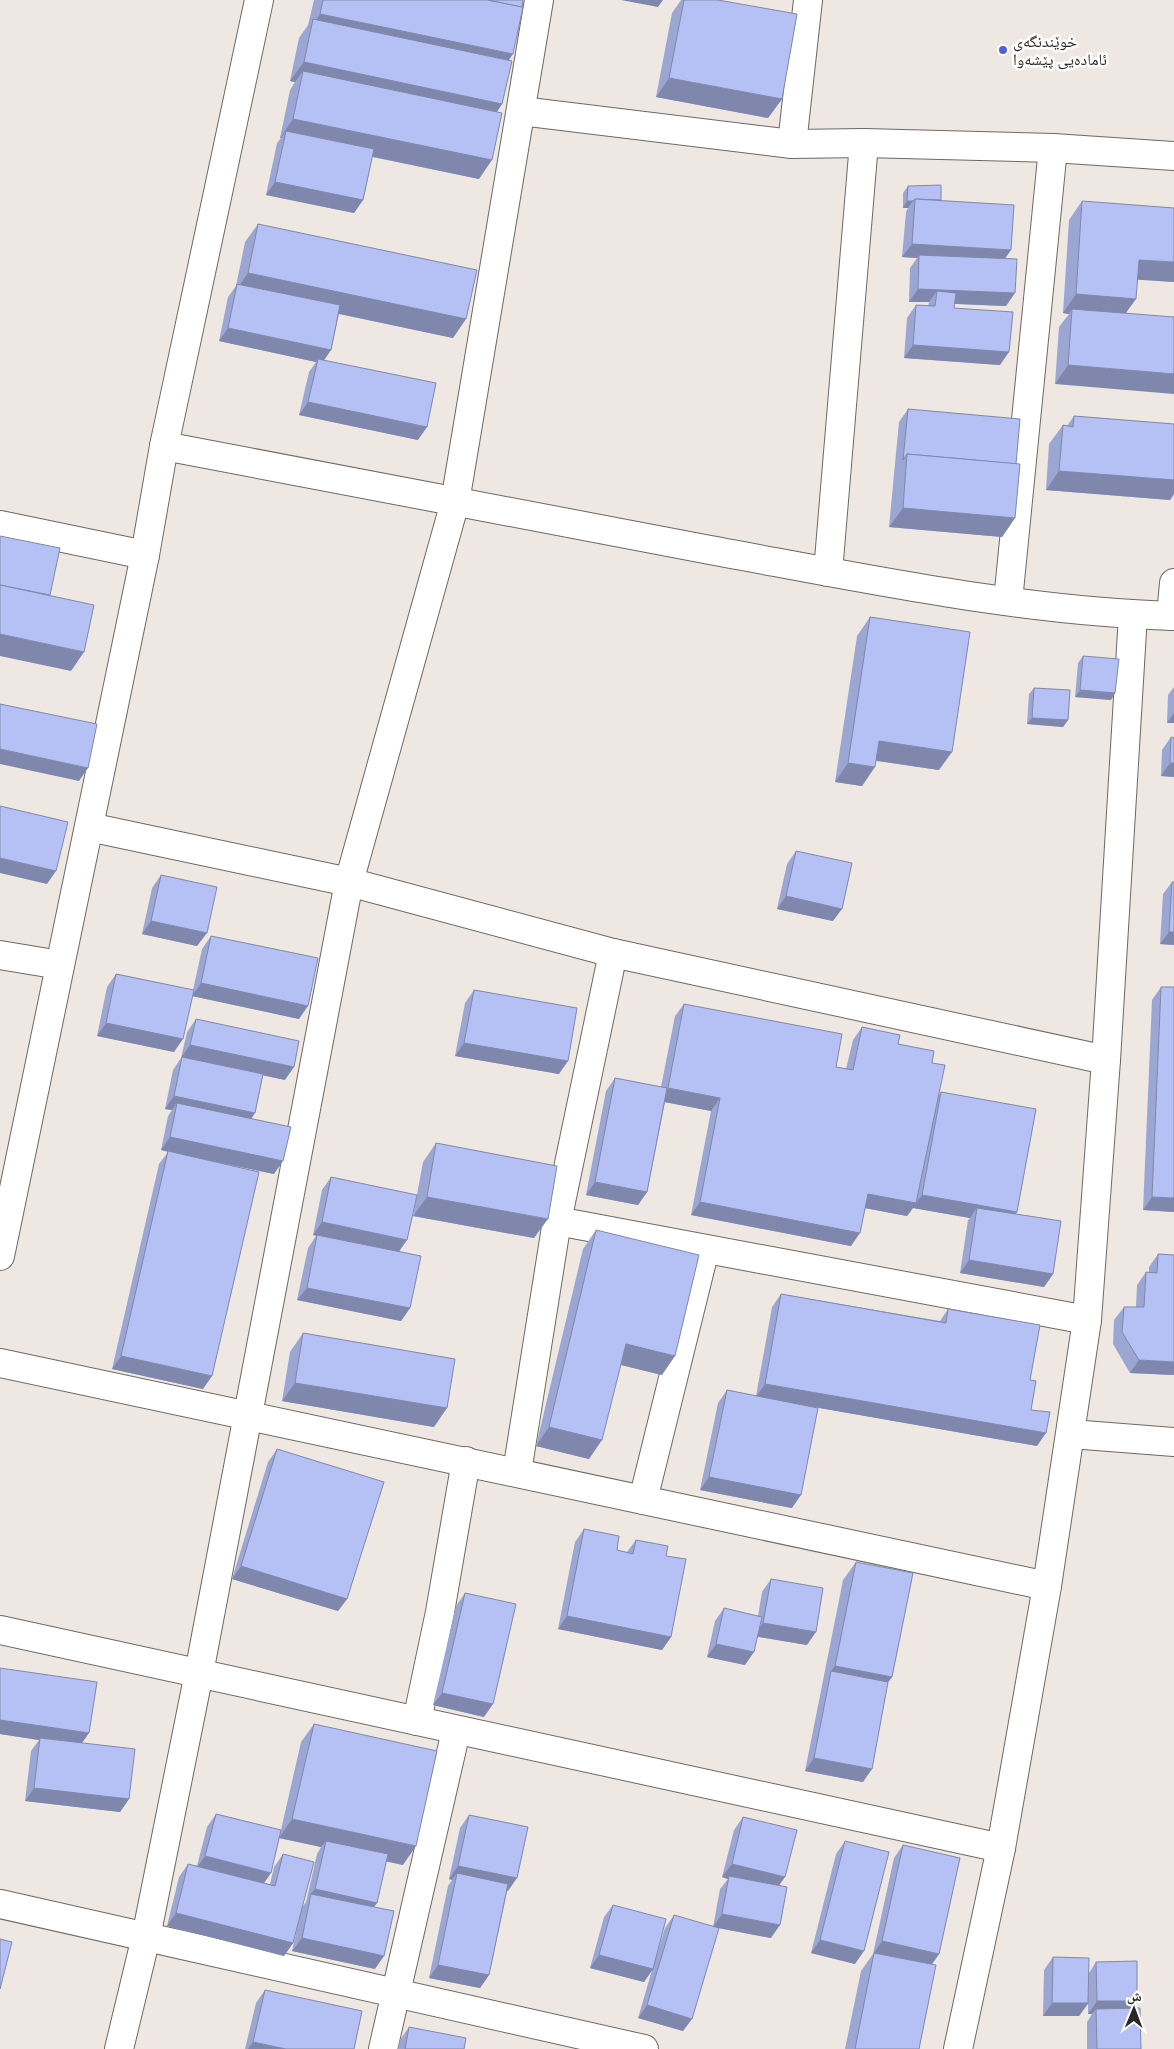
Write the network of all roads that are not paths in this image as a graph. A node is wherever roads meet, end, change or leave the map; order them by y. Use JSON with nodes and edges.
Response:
{"nodes":[{"id":1,"x":259,"y":0,"type":"edge"},
{"id":2,"x":539,"y":0,"type":"edge"},
{"id":3,"x":808,"y":0,"type":"edge"},
{"id":4,"x":521,"y":111,"type":"junction"},
{"id":5,"x":864,"y":143,"type":"junction"},
{"id":6,"x":792,"y":144,"type":"junction"},
{"id":7,"x":1053,"y":148,"type":"junction"},
{"id":8,"x":1174,"y":156,"type":"edge"},
{"id":9,"x":164,"y":446,"type":"junction"},
{"id":10,"x":455,"y":502,"type":"junction"},
{"id":11,"x":0,"y":524,"type":"edge"},
{"id":12,"x":145,"y":554,"type":"junction"},
{"id":13,"x":828,"y":572,"type":"junction"},
{"id":14,"x":1174,"y":584,"type":"edge"},
{"id":15,"x":1008,"y":601,"type":"junction"},
{"id":16,"x":1133,"y":615,"type":"junction"},
{"id":17,"x":1173,"y":616,"type":"edge"},
{"id":18,"x":89,"y":827,"type":"junction"},
{"id":19,"x":349,"y":882,"type":"junction"},
{"id":20,"x":613,"y":953,"type":"junction"},
{"id":21,"x":0,"y":955,"type":"edge"},
{"id":22,"x":60,"y":965,"type":"junction"},
{"id":23,"x":1106,"y":1060,"type":"junction"},
{"id":24,"x":557,"y":1221,"type":"junction"},
{"id":25,"x":705,"y":1249,"type":"junction"},
{"id":26,"x":0,"y":1256,"type":"edge"},
{"id":27,"x":1087,"y":1320,"type":"junction"},
{"id":28,"x":0,"y":1362,"type":"edge"},
{"id":29,"x":246,"y":1415,"type":"junction"},
{"id":30,"x":1071,"y":1434,"type":"junction"},
{"id":31,"x":1174,"y":1442,"type":"edge"},
{"id":32,"x":466,"y":1461,"type":"junction"},
{"id":33,"x":517,"y":1472,"type":"junction"},
{"id":34,"x":643,"y":1500,"type":"junction"},
{"id":35,"x":1047,"y":1586,"type":"junction"},
{"id":36,"x":0,"y":1630,"type":"edge"},
{"id":37,"x":200,"y":1673,"type":"junction"},
{"id":38,"x":417,"y":1721,"type":"junction"},
{"id":39,"x":456,"y":1731,"type":"junction"},
{"id":40,"x":1001,"y":1848,"type":"junction"},
{"id":41,"x":0,"y":1904,"type":"edge"},
{"id":42,"x":146,"y":1937,"type":"junction"},
{"id":43,"x":396,"y":1993,"type":"junction"},
{"id":44,"x":118,"y":2049,"type":"edge"},
{"id":45,"x":383,"y":2049,"type":"edge"},
{"id":46,"x":644,"y":2049,"type":"edge"},
{"id":47,"x":958,"y":2049,"type":"edge"}],
"edges":[{"from":1,"to":9,"type":"street"},
{"from":2,"to":4,"type":"street"},
{"from":3,"to":6,"type":"street"},
{"from":4,"to":6,"type":"street"},
{"from":4,"to":10,"type":"street"},
{"from":5,"to":6,"type":"street"},
{"from":5,"to":7,"type":"street"},
{"from":5,"to":13,"type":"street"},
{"from":7,"to":8,"type":"street"},
{"from":7,"to":15,"type":"street"},
{"from":9,"to":10,"type":"street"},
{"from":9,"to":12,"type":"street"},
{"from":10,"to":13,"type":"street"},
{"from":10,"to":19,"type":"street"},
{"from":11,"to":12,"type":"street"},
{"from":12,"to":18,"type":"street"},
{"from":13,"to":15,"type":"street"},
{"from":14,"to":17,"type":"street"},
{"from":15,"to":16,"type":"street"},
{"from":16,"to":17,"type":"street"},
{"from":16,"to":23,"type":"street"},
{"from":18,"to":19,"type":"street"},
{"from":18,"to":22,"type":"street"},
{"from":19,"to":20,"type":"street"},
{"from":19,"to":29,"type":"street"},
{"from":20,"to":23,"type":"street"},
{"from":20,"to":24,"type":"street"},
{"from":21,"to":22,"type":"street"},
{"from":22,"to":26,"type":"street"},
{"from":23,"to":27,"type":"street"},
{"from":24,"to":25,"type":"street"},
{"from":24,"to":33,"type":"street"},
{"from":25,"to":27,"type":"street"},
{"from":25,"to":34,"type":"street"},
{"from":27,"to":30,"type":"street"},
{"from":28,"to":29,"type":"street"},
{"from":29,"to":32,"type":"street"},
{"from":29,"to":37,"type":"street"},
{"from":30,"to":31,"type":"street"},
{"from":30,"to":35,"type":"street"},
{"from":32,"to":33,"type":"street"},
{"from":32,"to":38,"type":"street"},
{"from":33,"to":34,"type":"street"},
{"from":34,"to":35,"type":"street"},
{"from":35,"to":40,"type":"street"},
{"from":36,"to":37,"type":"street"},
{"from":37,"to":38,"type":"street"},
{"from":37,"to":42,"type":"street"},
{"from":38,"to":39,"type":"street"},
{"from":39,"to":40,"type":"street"},
{"from":39,"to":43,"type":"street"},
{"from":40,"to":47,"type":"street"},
{"from":41,"to":42,"type":"street"},
{"from":42,"to":43,"type":"street"},
{"from":42,"to":44,"type":"street"},
{"from":43,"to":45,"type":"street"},
{"from":43,"to":46,"type":"street"}]}
